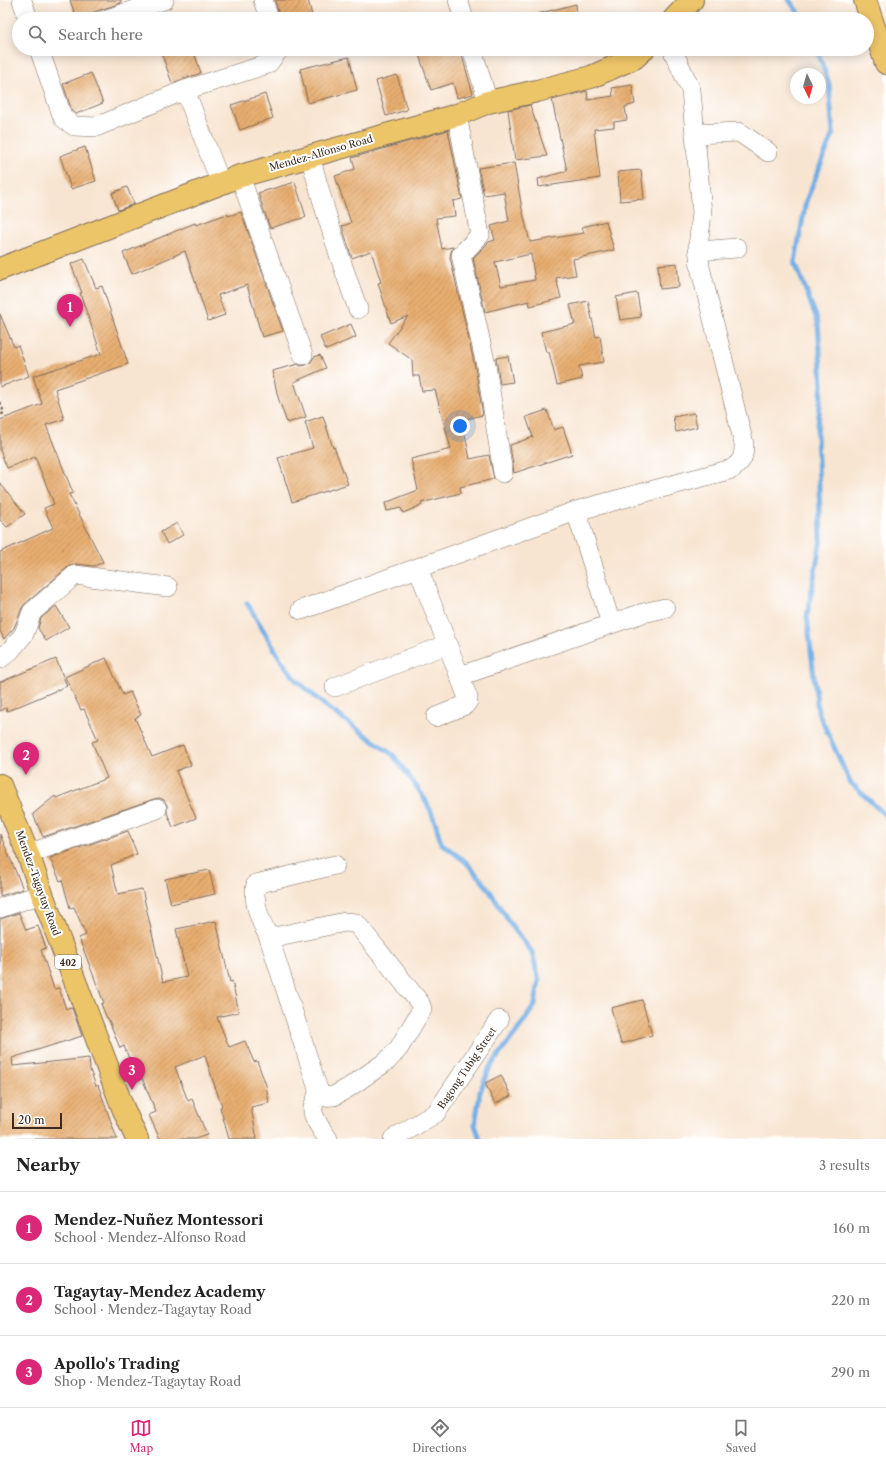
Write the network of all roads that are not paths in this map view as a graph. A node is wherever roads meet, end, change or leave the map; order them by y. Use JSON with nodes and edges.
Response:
{"nodes":[{"id":1,"x":22,"y":0,"type":"edge"},
{"id":2,"x":164,"y":0,"type":"edge"},
{"id":3,"x":263,"y":0,"type":"edge"},
{"id":4,"x":458,"y":0,"type":"edge"},
{"id":5,"x":692,"y":0,"type":"edge"},
{"id":6,"x":864,"y":0,"type":"edge"},
{"id":7,"x":26,"y":12,"type":"edge"},
{"id":8,"x":128,"y":12,"type":"edge"},
{"id":9,"x":267,"y":12,"type":"edge"},
{"id":10,"x":462,"y":12,"type":"edge"},
{"id":11,"x":681,"y":12,"type":"edge"},
{"id":12,"x":868,"y":12,"type":"edge"},
{"id":13,"x":874,"y":29,"type":"edge"},
{"id":14,"x":42,"y":56,"type":"edge"},
{"id":15,"x":274,"y":56,"type":"edge"},
{"id":16,"x":474,"y":56,"type":"edge"},
{"id":17,"x":636,"y":56,"type":"edge"},
{"id":18,"x":675,"y":56,"type":"edge"},
{"id":19,"x":886,"y":63,"type":"edge"},
{"id":20,"x":185,"y":90,"type":"junction"},
{"id":21,"x":488,"y":102,"type":"junction"},
{"id":22,"x":457,"y":114,"type":"junction"},
{"id":23,"x":695,"y":134,"type":"junction"},
{"id":24,"x":768,"y":152,"type":"dead end"},
{"id":25,"x":310,"y":156,"type":"junction"},
{"id":26,"x":231,"y":180,"type":"junction"},
{"id":27,"x":737,"y":248,"type":"dead end"},
{"id":28,"x":699,"y":251,"type":"junction"},
{"id":29,"x":0,"y":269,"type":"edge"},
{"id":30,"x":358,"y":309,"type":"dead end"},
{"id":31,"x":303,"y":355,"type":"dead end"},
{"id":32,"x":503,"y":473,"type":"dead end"},
{"id":33,"x":576,"y":511,"type":"junction"},
{"id":34,"x":418,"y":568,"type":"junction"},
{"id":35,"x":168,"y":587,"type":"dead end"},
{"id":36,"x":665,"y":608,"type":"dead end"},
{"id":37,"x":301,"y":610,"type":"dead end"},
{"id":38,"x":611,"y":624,"type":"junction"},
{"id":39,"x":448,"y":644,"type":"junction"},
{"id":40,"x":0,"y":659,"type":"edge"},
{"id":41,"x":460,"y":676,"type":"junction"},
{"id":42,"x":335,"y":687,"type":"dead end"},
{"id":43,"x":436,"y":717,"type":"dead end"},
{"id":44,"x":0,"y":784,"type":"edge"},
{"id":45,"x":157,"y":809,"type":"dead end"},
{"id":46,"x":28,"y":854,"type":"junction"},
{"id":47,"x":335,"y":865,"type":"dead end"},
{"id":48,"x":42,"y":894,"type":"junction"},
{"id":49,"x":0,"y":908,"type":"edge"},
{"id":50,"x":269,"y":938,"type":"junction"},
{"id":51,"x":499,"y":1020,"type":"dead end"},
{"id":52,"x":318,"y":1097,"type":"junction"},
{"id":53,"x":137,"y":1139,"type":"edge"},
{"id":54,"x":328,"y":1139,"type":"edge"},
{"id":55,"x":393,"y":1139,"type":"edge"}],
"edges":[{"from":1,"to":7,"type":"street"},
{"from":2,"to":8,"type":"street"},
{"from":3,"to":9,"type":"street"},
{"from":4,"to":10,"type":"street"},
{"from":5,"to":11,"type":"main road"},
{"from":6,"to":12,"type":"main road"},
{"from":13,"to":19,"type":"main road"},
{"from":14,"to":20,"type":"street"},
{"from":15,"to":20,"type":"street"},
{"from":16,"to":21,"type":"street"},
{"from":17,"to":21,"type":"main road","name":"Mendez-Alfonso Road"},
{"from":18,"to":23,"type":"street"},
{"from":20,"to":26,"type":"street"},
{"from":21,"to":22,"type":"main road","name":"Mendez-Alfonso Road"},
{"from":22,"to":25,"type":"main road","name":"Mendez-Alfonso Road"},
{"from":22,"to":32,"type":"street"},
{"from":23,"to":24,"type":"street"},
{"from":23,"to":28,"type":"street"},
{"from":25,"to":26,"type":"main road","name":"Mendez-Alfonso Road"},
{"from":25,"to":30,"type":"street"},
{"from":26,"to":29,"type":"main road","name":"Mendez-Alfonso Road"},
{"from":26,"to":31,"type":"street"},
{"from":27,"to":28,"type":"street"},
{"from":28,"to":33,"type":"street"},
{"from":33,"to":34,"type":"street"},
{"from":33,"to":38,"type":"street"},
{"from":34,"to":37,"type":"street"},
{"from":34,"to":39,"type":"street"},
{"from":35,"to":40,"type":"street"},
{"from":36,"to":38,"type":"street"},
{"from":38,"to":41,"type":"street"},
{"from":39,"to":41,"type":"street"},
{"from":39,"to":42,"type":"street"},
{"from":41,"to":43,"type":"street"},
{"from":44,"to":46,"type":"main road","name":"Mendez-Tagaytay Road","number":"402"},
{"from":45,"to":46,"type":"street"},
{"from":46,"to":48,"type":"main road","name":"Mendez-Tagaytay Road","number":"402"},
{"from":47,"to":50,"type":"street"},
{"from":48,"to":49,"type":"street"},
{"from":48,"to":53,"type":"main road","name":"Mendez-Tagaytay Road","number":"402"},
{"from":50,"to":52,"type":"street"},
{"from":50,"to":52,"type":"street"},
{"from":51,"to":55,"type":"street","name":"Bagong Tubig Street"},
{"from":52,"to":54,"type":"street"}]}
